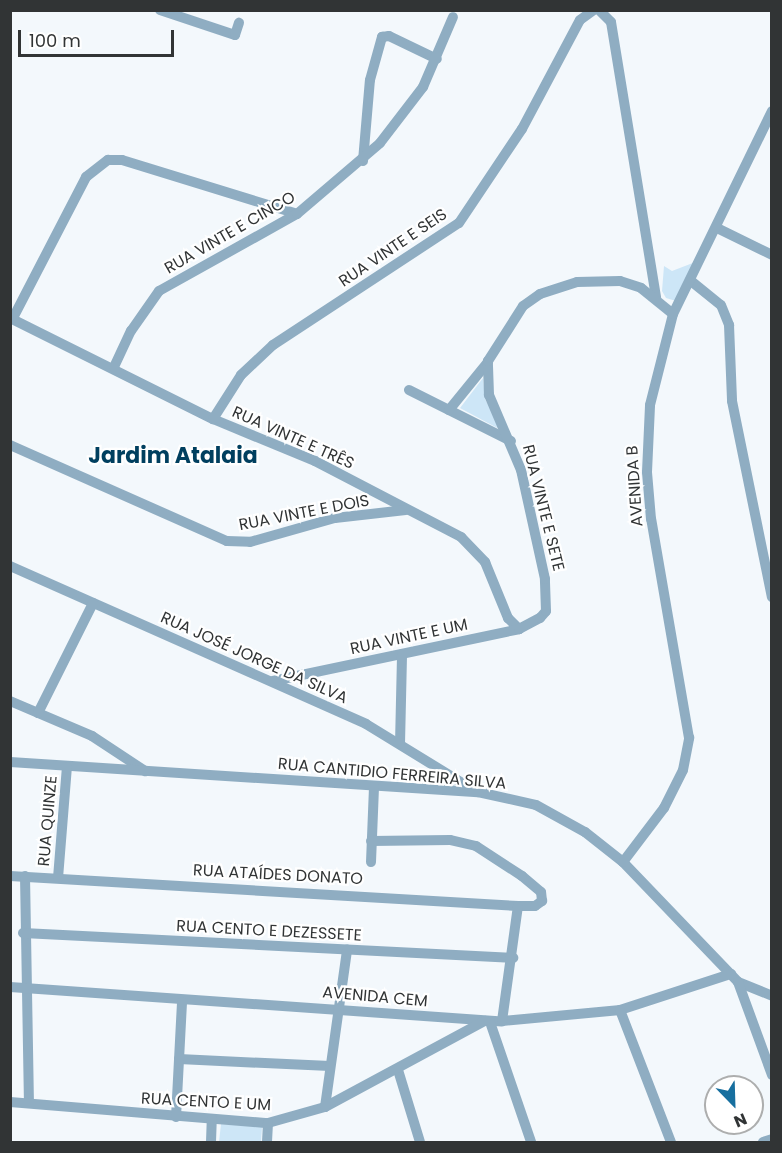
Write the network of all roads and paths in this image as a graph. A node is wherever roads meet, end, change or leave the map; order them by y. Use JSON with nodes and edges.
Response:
{"nodes":[{"id":1,"x":160,"y":10,"type":"edge"},
{"id":2,"x":597,"y":10,"type":"edge"},
{"id":3,"x":453,"y":17,"type":"dead end"},
{"id":4,"x":239,"y":23,"type":"dead end"},
{"id":5,"x":437,"y":59,"type":"junction"},
{"id":6,"x":771,"y":111,"type":"edge"},
{"id":7,"x":363,"y":161,"type":"junction"},
{"id":8,"x":297,"y":214,"type":"junction"},
{"id":9,"x":717,"y":228,"type":"junction"},
{"id":10,"x":771,"y":255,"type":"edge"},
{"id":11,"x":691,"y":281,"type":"junction"},
{"id":12,"x":656,"y":297,"type":"junction"},
{"id":13,"x":673,"y":314,"type":"junction"},
{"id":14,"x":12,"y":318,"type":"edge"},
{"id":15,"x":488,"y":361,"type":"junction"},
{"id":16,"x":114,"y":367,"type":"junction"},
{"id":17,"x":410,"y":390,"type":"dead end"},
{"id":18,"x":449,"y":410,"type":"junction"},
{"id":19,"x":213,"y":419,"type":"junction"},
{"id":20,"x":511,"y":442,"type":"junction"},
{"id":21,"x":10,"y":445,"type":"edge"},
{"id":22,"x":407,"y":510,"type":"junction"},
{"id":23,"x":10,"y":567,"type":"edge"},
{"id":24,"x":771,"y":597,"type":"edge"},
{"id":25,"x":93,"y":603,"type":"junction"},
{"id":26,"x":546,"y":611,"type":"joint"},
{"id":27,"x":519,"y":630,"type":"junction"},
{"id":28,"x":402,"y":654,"type":"junction"},
{"id":29,"x":273,"y":681,"type":"junction"},
{"id":30,"x":10,"y":701,"type":"edge"},
{"id":31,"x":38,"y":713,"type":"junction"},
{"id":32,"x":400,"y":744,"type":"junction"},
{"id":33,"x":10,"y":762,"type":"edge"},
{"id":34,"x":67,"y":767,"type":"junction"},
{"id":35,"x":145,"y":771,"type":"junction"},
{"id":36,"x":374,"y":786,"type":"junction"},
{"id":37,"x":478,"y":792,"type":"junction"},
{"id":38,"x":372,"y":841,"type":"junction"},
{"id":39,"x":371,"y":862,"type":"dead end"},
{"id":40,"x":623,"y":862,"type":"junction"},
{"id":41,"x":10,"y":876,"type":"edge"},
{"id":42,"x":25,"y":876,"type":"junction"},
{"id":43,"x":58,"y":878,"type":"junction"},
{"id":44,"x":518,"y":906,"type":"junction"},
{"id":45,"x":24,"y":933,"type":"junction"},
{"id":46,"x":347,"y":950,"type":"junction"},
{"id":47,"x":513,"y":958,"type":"junction"},
{"id":48,"x":735,"y":978,"type":"junction"},
{"id":49,"x":10,"y":987,"type":"edge"},
{"id":50,"x":24,"y":988,"type":"junction"},
{"id":51,"x":771,"y":996,"type":"edge"},
{"id":52,"x":182,"y":1002,"type":"junction"},
{"id":53,"x":339,"y":1008,"type":"junction"},
{"id":54,"x":620,"y":1010,"type":"junction"},
{"id":55,"x":487,"y":1021,"type":"junction"},
{"id":56,"x":502,"y":1021,"type":"junction"},
{"id":57,"x":179,"y":1059,"type":"junction"},
{"id":58,"x":330,"y":1066,"type":"junction"},
{"id":59,"x":398,"y":1070,"type":"junction"},
{"id":60,"x":771,"y":1075,"type":"edge"},
{"id":61,"x":10,"y":1102,"type":"edge"},
{"id":62,"x":29,"y":1103,"type":"junction"},
{"id":63,"x":325,"y":1107,"type":"junction"},
{"id":64,"x":176,"y":1117,"type":"junction"},
{"id":65,"x":212,"y":1119,"type":"junction"},
{"id":66,"x":268,"y":1123,"type":"junction"},
{"id":67,"x":771,"y":1139,"type":"edge"},
{"id":68,"x":211,"y":1143,"type":"edge"},
{"id":69,"x":267,"y":1143,"type":"edge"},
{"id":70,"x":420,"y":1143,"type":"edge"},
{"id":71,"x":531,"y":1143,"type":"edge"},
{"id":72,"x":670,"y":1143,"type":"edge"},
{"id":73,"x":763,"y":1143,"type":"edge"}],
"edges":[{"from":1,"to":4,"type":"street"},
{"from":2,"to":12,"type":"street"},
{"from":2,"to":19,"type":"street","name":"RUA VINTE E SEIS"},
{"from":3,"to":5,"type":"street","name":"RUA VINTE E CINCO"},
{"from":5,"to":7,"type":"street","name":"RUA VINTE E CINCO"},
{"from":5,"to":7,"type":"street"},
{"from":6,"to":9,"type":"street","name":"AVENIDA B"},
{"from":7,"to":8,"type":"street","name":"RUA VINTE E CINCO"},
{"from":8,"to":14,"type":"street"},
{"from":8,"to":16,"type":"street","name":"RUA VINTE E CINCO"},
{"from":9,"to":10,"type":"street"},
{"from":9,"to":11,"type":"street","name":"AVENIDA B"},
{"from":11,"to":13,"type":"street","name":"AVENIDA B"},
{"from":11,"to":24,"type":"street"},
{"from":12,"to":13,"type":"street"},
{"from":12,"to":15,"type":"street"},
{"from":13,"to":40,"type":"street","name":"AVENIDA B"},
{"from":14,"to":16,"type":"street","name":"RUA VINTE E TRÊS"},
{"from":15,"to":18,"type":"street"},
{"from":15,"to":20,"type":"street","name":"RUA VINTE E SETE"},
{"from":16,"to":19,"type":"street","name":"RUA VINTE E TRÊS"},
{"from":17,"to":18,"type":"street"},
{"from":18,"to":20,"type":"street"},
{"from":19,"to":22,"type":"street","name":"RUA VINTE E TRÊS"},
{"from":20,"to":26,"type":"street","name":"RUA VINTE E SETE"},
{"from":21,"to":22,"type":"street","name":"RUA VINTE E DOIS"},
{"from":22,"to":27,"type":"street","name":"RUA VINTE E TRÊS"},
{"from":23,"to":25,"type":"street","name":"RUA JOSÉ JORGE DA SILVA"},
{"from":25,"to":29,"type":"street","name":"RUA JOSÉ JORGE DA SILVA"},
{"from":25,"to":31,"type":"street"},
{"from":26,"to":27,"type":"street","name":"RUA VINTE E UM"},
{"from":27,"to":28,"type":"street","name":"RUA VINTE E UM"},
{"from":28,"to":29,"type":"street","name":"RUA VINTE E UM"},
{"from":28,"to":32,"type":"street"},
{"from":29,"to":32,"type":"street","name":"RUA JOSÉ JORGE DA SILVA"},
{"from":30,"to":31,"type":"street"},
{"from":31,"to":35,"type":"street"},
{"from":32,"to":37,"type":"street","name":"RUA JOSÉ JORGE DA SILVA"},
{"from":33,"to":34,"type":"street","name":"RUA CANTIDIO FERREIRA SILVA"},
{"from":34,"to":35,"type":"street","name":"RUA CANTIDIO FERREIRA SILVA"},
{"from":34,"to":43,"type":"street","name":"RUA QUINZE"},
{"from":35,"to":36,"type":"street","name":"RUA CANTIDIO FERREIRA SILVA"},
{"from":36,"to":37,"type":"street","name":"RUA CANTIDIO FERREIRA SILVA"},
{"from":36,"to":38,"type":"street"},
{"from":37,"to":40,"type":"street","name":"RUA CANTIDIO FERREIRA SILVA"},
{"from":38,"to":39,"type":"street"},
{"from":38,"to":44,"type":"street","name":"RUA ATAÍDES DONATO"},
{"from":40,"to":48,"type":"street","name":"RUA CANTIDIO FERREIRA SILVA"},
{"from":41,"to":42,"type":"street","name":"RUA ATAÍDES DONATO"},
{"from":42,"to":43,"type":"street","name":"RUA ATAÍDES DONATO"},
{"from":42,"to":45,"type":"street","name":"RUA QUINZE"},
{"from":43,"to":44,"type":"street","name":"RUA ATAÍDES DONATO"},
{"from":44,"to":47,"type":"street"},
{"from":45,"to":46,"type":"street","name":"RUA CENTO E DEZESSETE"},
{"from":45,"to":50,"type":"street","name":"RUA QUINZE"},
{"from":46,"to":47,"type":"street","name":"RUA CENTO E DEZESSETE"},
{"from":46,"to":53,"type":"street"},
{"from":47,"to":56,"type":"street"},
{"from":48,"to":51,"type":"street","name":"RUA CANTIDIO FERREIRA SILVA"},
{"from":48,"to":54,"type":"street","name":"AVENIDA CEM"},
{"from":48,"to":60,"type":"street"},
{"from":49,"to":50,"type":"street","name":"AVENIDA CEM"},
{"from":50,"to":52,"type":"street","name":"AVENIDA CEM"},
{"from":50,"to":62,"type":"street","name":"RUA QUINZE"},
{"from":52,"to":53,"type":"street","name":"AVENIDA CEM"},
{"from":52,"to":57,"type":"street"},
{"from":53,"to":55,"type":"street","name":"AVENIDA CEM"},
{"from":53,"to":58,"type":"street"},
{"from":54,"to":56,"type":"street","name":"AVENIDA CEM"},
{"from":54,"to":72,"type":"street"},
{"from":55,"to":56,"type":"street","name":"AVENIDA CEM"},
{"from":55,"to":59,"type":"street","name":"RUA CENTO E UM"},
{"from":55,"to":71,"type":"street"},
{"from":57,"to":58,"type":"street"},
{"from":57,"to":64,"type":"street"},
{"from":58,"to":63,"type":"street"},
{"from":59,"to":63,"type":"street","name":"RUA CENTO E UM"},
{"from":59,"to":70,"type":"street"},
{"from":61,"to":62,"type":"street","name":"RUA CENTO E UM"},
{"from":62,"to":64,"type":"street","name":"RUA CENTO E UM"},
{"from":63,"to":66,"type":"street","name":"RUA CENTO E UM"},
{"from":64,"to":65,"type":"street","name":"RUA CENTO E UM"},
{"from":65,"to":66,"type":"street","name":"RUA CENTO E UM"},
{"from":65,"to":68,"type":"street"},
{"from":66,"to":69,"type":"street"},
{"from":67,"to":73,"type":"street"}]}
